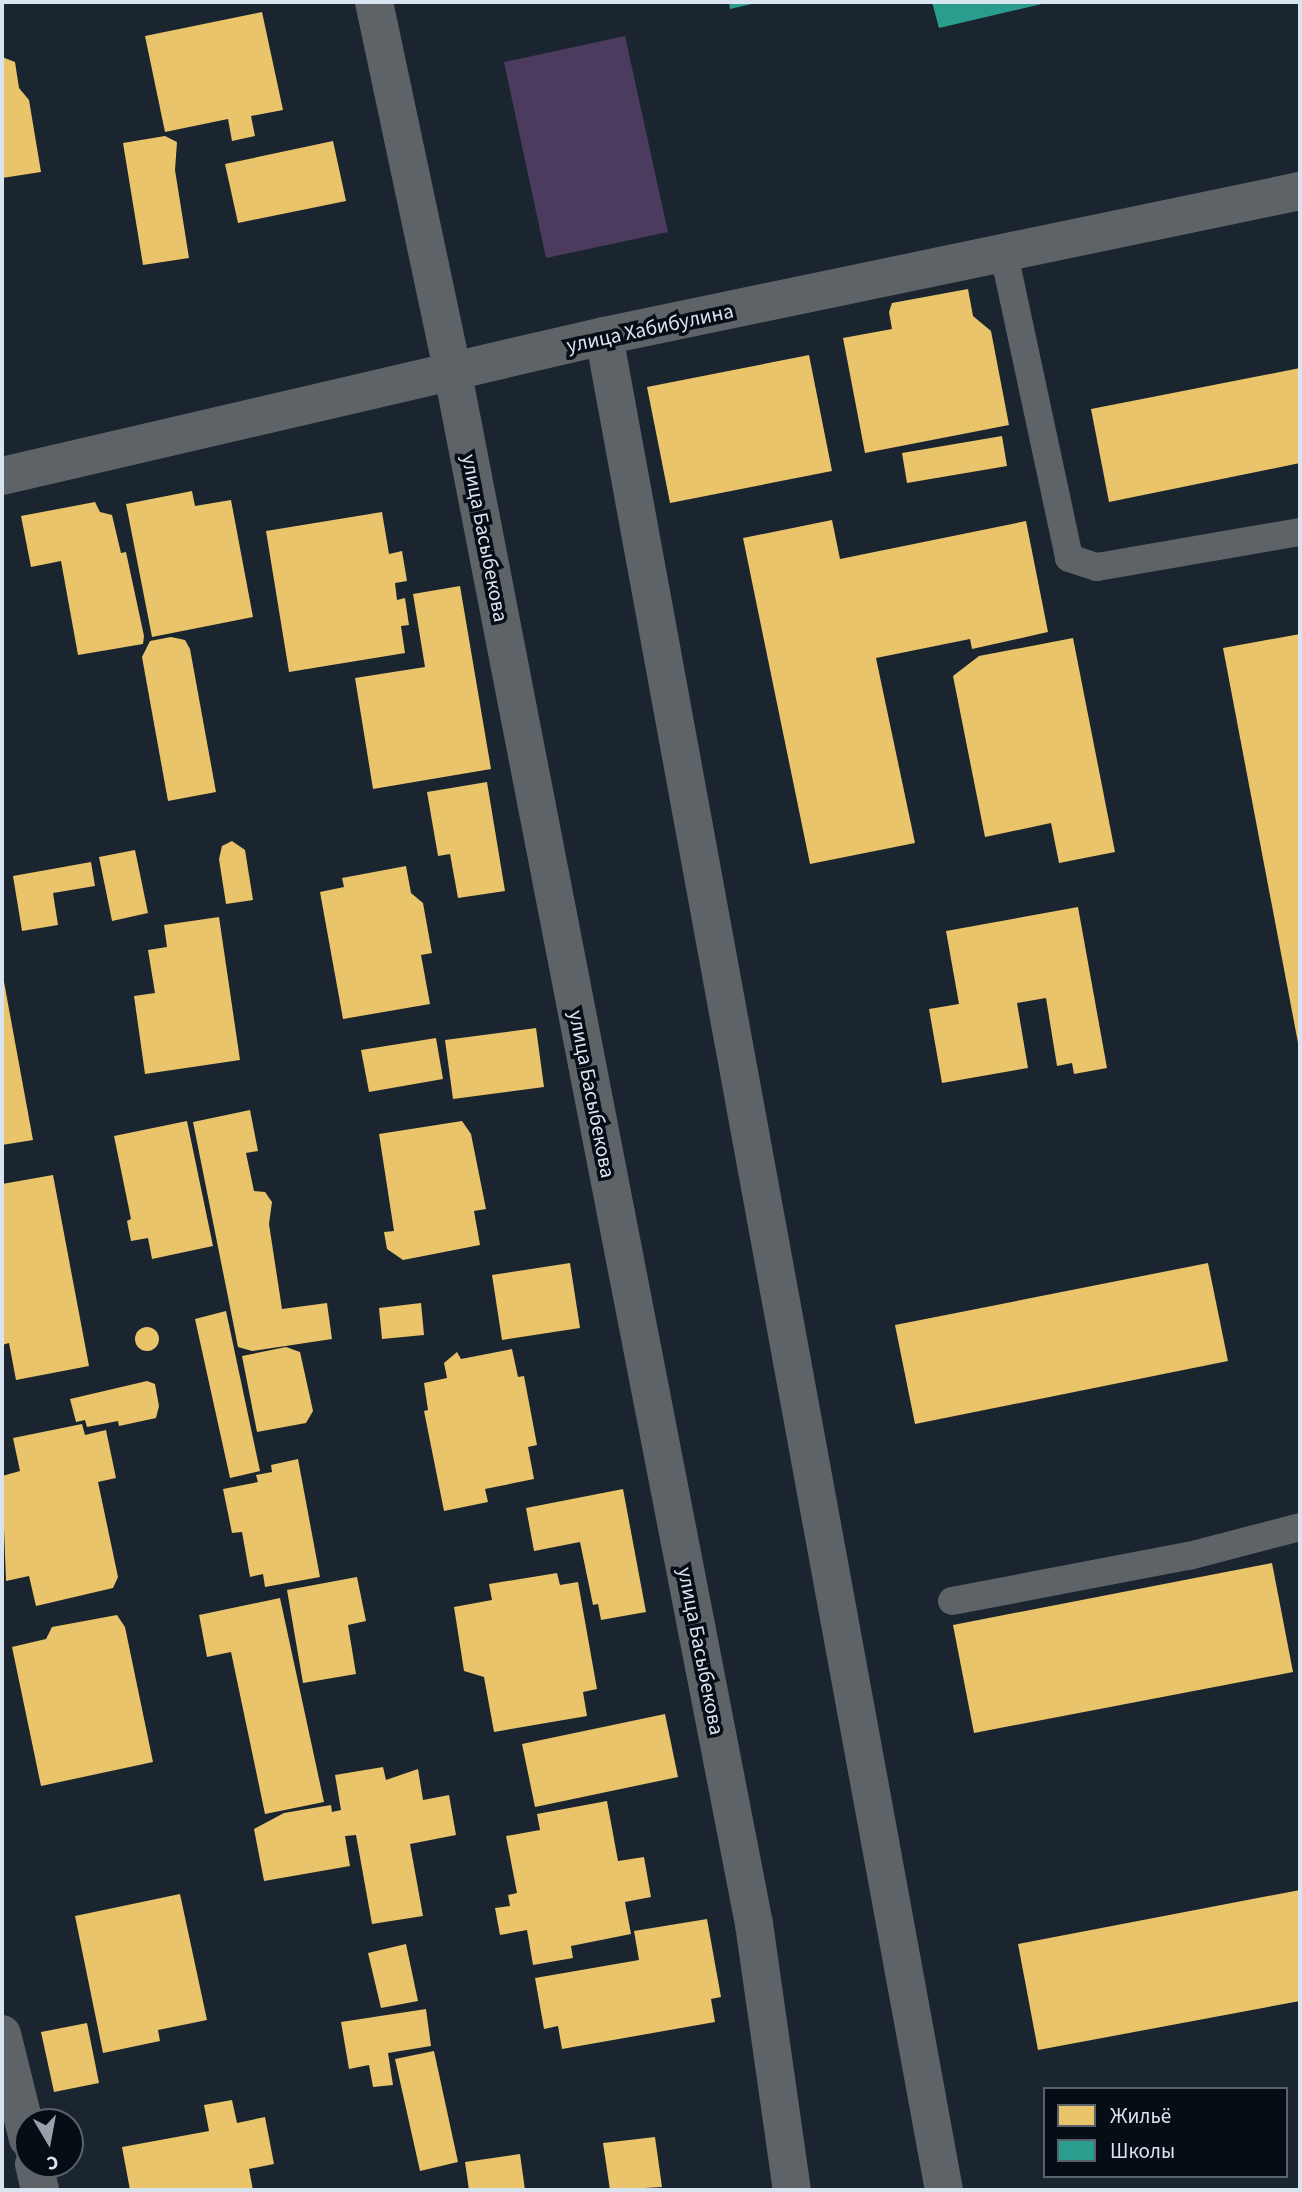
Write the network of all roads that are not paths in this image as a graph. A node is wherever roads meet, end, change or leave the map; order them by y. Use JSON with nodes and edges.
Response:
{"nodes":[{"id":1,"x":374,"y":2,"type":"edge"},
{"id":2,"x":1300,"y":191,"type":"edge"},
{"id":3,"x":1004,"y":254,"type":"junction"},
{"id":4,"x":604,"y":336,"type":"junction"},
{"id":5,"x":453,"y":374,"type":"junction"},
{"id":6,"x":2,"y":476,"type":"edge"},
{"id":7,"x":1300,"y":532,"type":"edge"},
{"id":8,"x":1300,"y":1527,"type":"edge"},
{"id":9,"x":952,"y":1601,"type":"dead end"},
{"id":10,"x":2,"y":2034,"type":"edge"},
{"id":11,"x":20,"y":2108,"type":"edge"},
{"id":12,"x":792,"y":2190,"type":"edge"},
{"id":13,"x":944,"y":2190,"type":"edge"}],
"edges":[{"from":1,"to":5,"type":"street","name":"улица Басыбекова"},
{"from":2,"to":3,"type":"street","name":"улица Хабибулина"},
{"from":3,"to":4,"type":"street","name":"улица Хабибулина"},
{"from":3,"to":7,"type":"lane"},
{"from":4,"to":5,"type":"street","name":"улица Хабибулина"},
{"from":4,"to":13,"type":"street"},
{"from":5,"to":6,"type":"street","name":"улица Хабибулина"},
{"from":5,"to":12,"type":"street","name":"улица Басыбекова"},
{"from":8,"to":9,"type":"lane"},
{"from":10,"to":11,"type":"street"}]}
